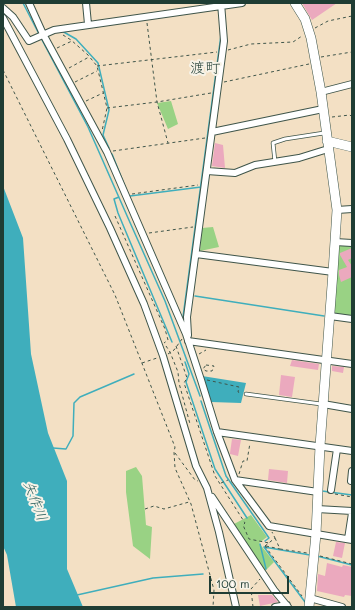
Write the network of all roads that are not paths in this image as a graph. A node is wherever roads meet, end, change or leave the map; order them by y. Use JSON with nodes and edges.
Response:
{"nodes":[{"id":1,"x":29,"y":3,"type":"edge"},
{"id":2,"x":86,"y":3,"type":"edge"},
{"id":3,"x":242,"y":3,"type":"edge"},
{"id":4,"x":295,"y":3,"type":"edge"},
{"id":5,"x":221,"y":5,"type":"edge"},
{"id":6,"x":3,"y":8,"type":"edge"},
{"id":7,"x":3,"y":18,"type":"edge"},
{"id":8,"x":88,"y":24,"type":"junction"},
{"id":9,"x":43,"y":34,"type":"junction"},
{"id":10,"x":352,"y":84,"type":"edge"},
{"id":11,"x":321,"y":92,"type":"junction"},
{"id":12,"x":323,"y":114,"type":"junction"},
{"id":13,"x":211,"y":135,"type":"junction"},
{"id":14,"x":327,"y":141,"type":"junction"},
{"id":15,"x":352,"y":147,"type":"edge"},
{"id":16,"x":275,"y":162,"type":"junction"},
{"id":17,"x":207,"y":170,"type":"junction"},
{"id":18,"x":352,"y":209,"type":"edge"},
{"id":19,"x":337,"y":210,"type":"junction"},
{"id":20,"x":334,"y":242,"type":"junction"},
{"id":21,"x":352,"y":243,"type":"edge"},
{"id":22,"x":196,"y":254,"type":"junction"},
{"id":23,"x":334,"y":272,"type":"junction"},
{"id":24,"x":330,"y":316,"type":"junction"},
{"id":25,"x":352,"y":319,"type":"edge"},
{"id":26,"x":188,"y":341,"type":"junction"},
{"id":27,"x":326,"y":362,"type":"junction"},
{"id":28,"x":352,"y":364,"type":"edge"},
{"id":29,"x":246,"y":394,"type":"road end"},
{"id":30,"x":323,"y":404,"type":"junction"},
{"id":31,"x":352,"y":408,"type":"edge"},
{"id":32,"x":217,"y":432,"type":"junction"},
{"id":33,"x":320,"y":446,"type":"junction"},
{"id":34,"x":337,"y":449,"type":"junction"},
{"id":35,"x":352,"y":451,"type":"edge"},
{"id":36,"x":352,"y":471,"type":"edge"},
{"id":37,"x":236,"y":480,"type":"junction"},
{"id":38,"x":351,"y":481,"type":"dead end"},
{"id":39,"x":206,"y":486,"type":"junction"},
{"id":40,"x":331,"y":490,"type":"dead end"},
{"id":41,"x":318,"y":492,"type":"junction"},
{"id":42,"x":317,"y":509,"type":"junction"},
{"id":43,"x":352,"y":512,"type":"edge"},
{"id":44,"x":316,"y":534,"type":"junction"},
{"id":45,"x":350,"y":539,"type":"edge"},
{"id":46,"x":310,"y":603,"type":"edge"},
{"id":47,"x":288,"y":606,"type":"edge"},
{"id":48,"x":334,"y":606,"type":"edge"},
{"id":49,"x":236,"y":607,"type":"edge"},
{"id":50,"x":275,"y":607,"type":"edge"},
{"id":51,"x":342,"y":607,"type":"edge"}],
"edges":[{"from":1,"to":9,"type":"street"},
{"from":2,"to":8,"type":"street"},
{"from":3,"to":5,"type":"street"},
{"from":4,"to":11,"type":"street"},
{"from":5,"to":8,"type":"street"},
{"from":5,"to":13,"type":"street"},
{"from":6,"to":9,"type":"street"},
{"from":7,"to":39,"type":"street"},
{"from":8,"to":9,"type":"street"},
{"from":9,"to":26,"type":"street"},
{"from":10,"to":11,"type":"street"},
{"from":11,"to":12,"type":"street"},
{"from":12,"to":13,"type":"street"},
{"from":12,"to":14,"type":"street"},
{"from":13,"to":17,"type":"street"},
{"from":14,"to":15,"type":"street"},
{"from":14,"to":16,"type":"street"},
{"from":14,"to":16,"type":"lane"},
{"from":14,"to":19,"type":"street"},
{"from":16,"to":17,"type":"street"},
{"from":17,"to":22,"type":"street"},
{"from":18,"to":19,"type":"street"},
{"from":19,"to":20,"type":"street"},
{"from":20,"to":21,"type":"street"},
{"from":20,"to":23,"type":"street"},
{"from":22,"to":23,"type":"street"},
{"from":22,"to":26,"type":"street"},
{"from":23,"to":24,"type":"street"},
{"from":24,"to":25,"type":"street"},
{"from":24,"to":27,"type":"street"},
{"from":26,"to":27,"type":"street"},
{"from":26,"to":32,"type":"street"},
{"from":27,"to":28,"type":"street"},
{"from":27,"to":30,"type":"street"},
{"from":29,"to":30,"type":"lane"},
{"from":30,"to":31,"type":"street"},
{"from":30,"to":33,"type":"street"},
{"from":32,"to":33,"type":"street"},
{"from":32,"to":37,"type":"street"},
{"from":33,"to":34,"type":"street"},
{"from":33,"to":41,"type":"street"},
{"from":34,"to":35,"type":"street"},
{"from":34,"to":40,"type":"street"},
{"from":36,"to":38,"type":"street"},
{"from":37,"to":41,"type":"street"},
{"from":37,"to":44,"type":"street"},
{"from":39,"to":47,"type":"street"},
{"from":39,"to":49,"type":"street"},
{"from":41,"to":42,"type":"street"},
{"from":42,"to":43,"type":"street"},
{"from":42,"to":44,"type":"street"},
{"from":43,"to":45,"type":"street"},
{"from":44,"to":45,"type":"street"},
{"from":44,"to":46,"type":"street"},
{"from":46,"to":48,"type":"street"},
{"from":47,"to":50,"type":"street"},
{"from":48,"to":51,"type":"street"}]}
